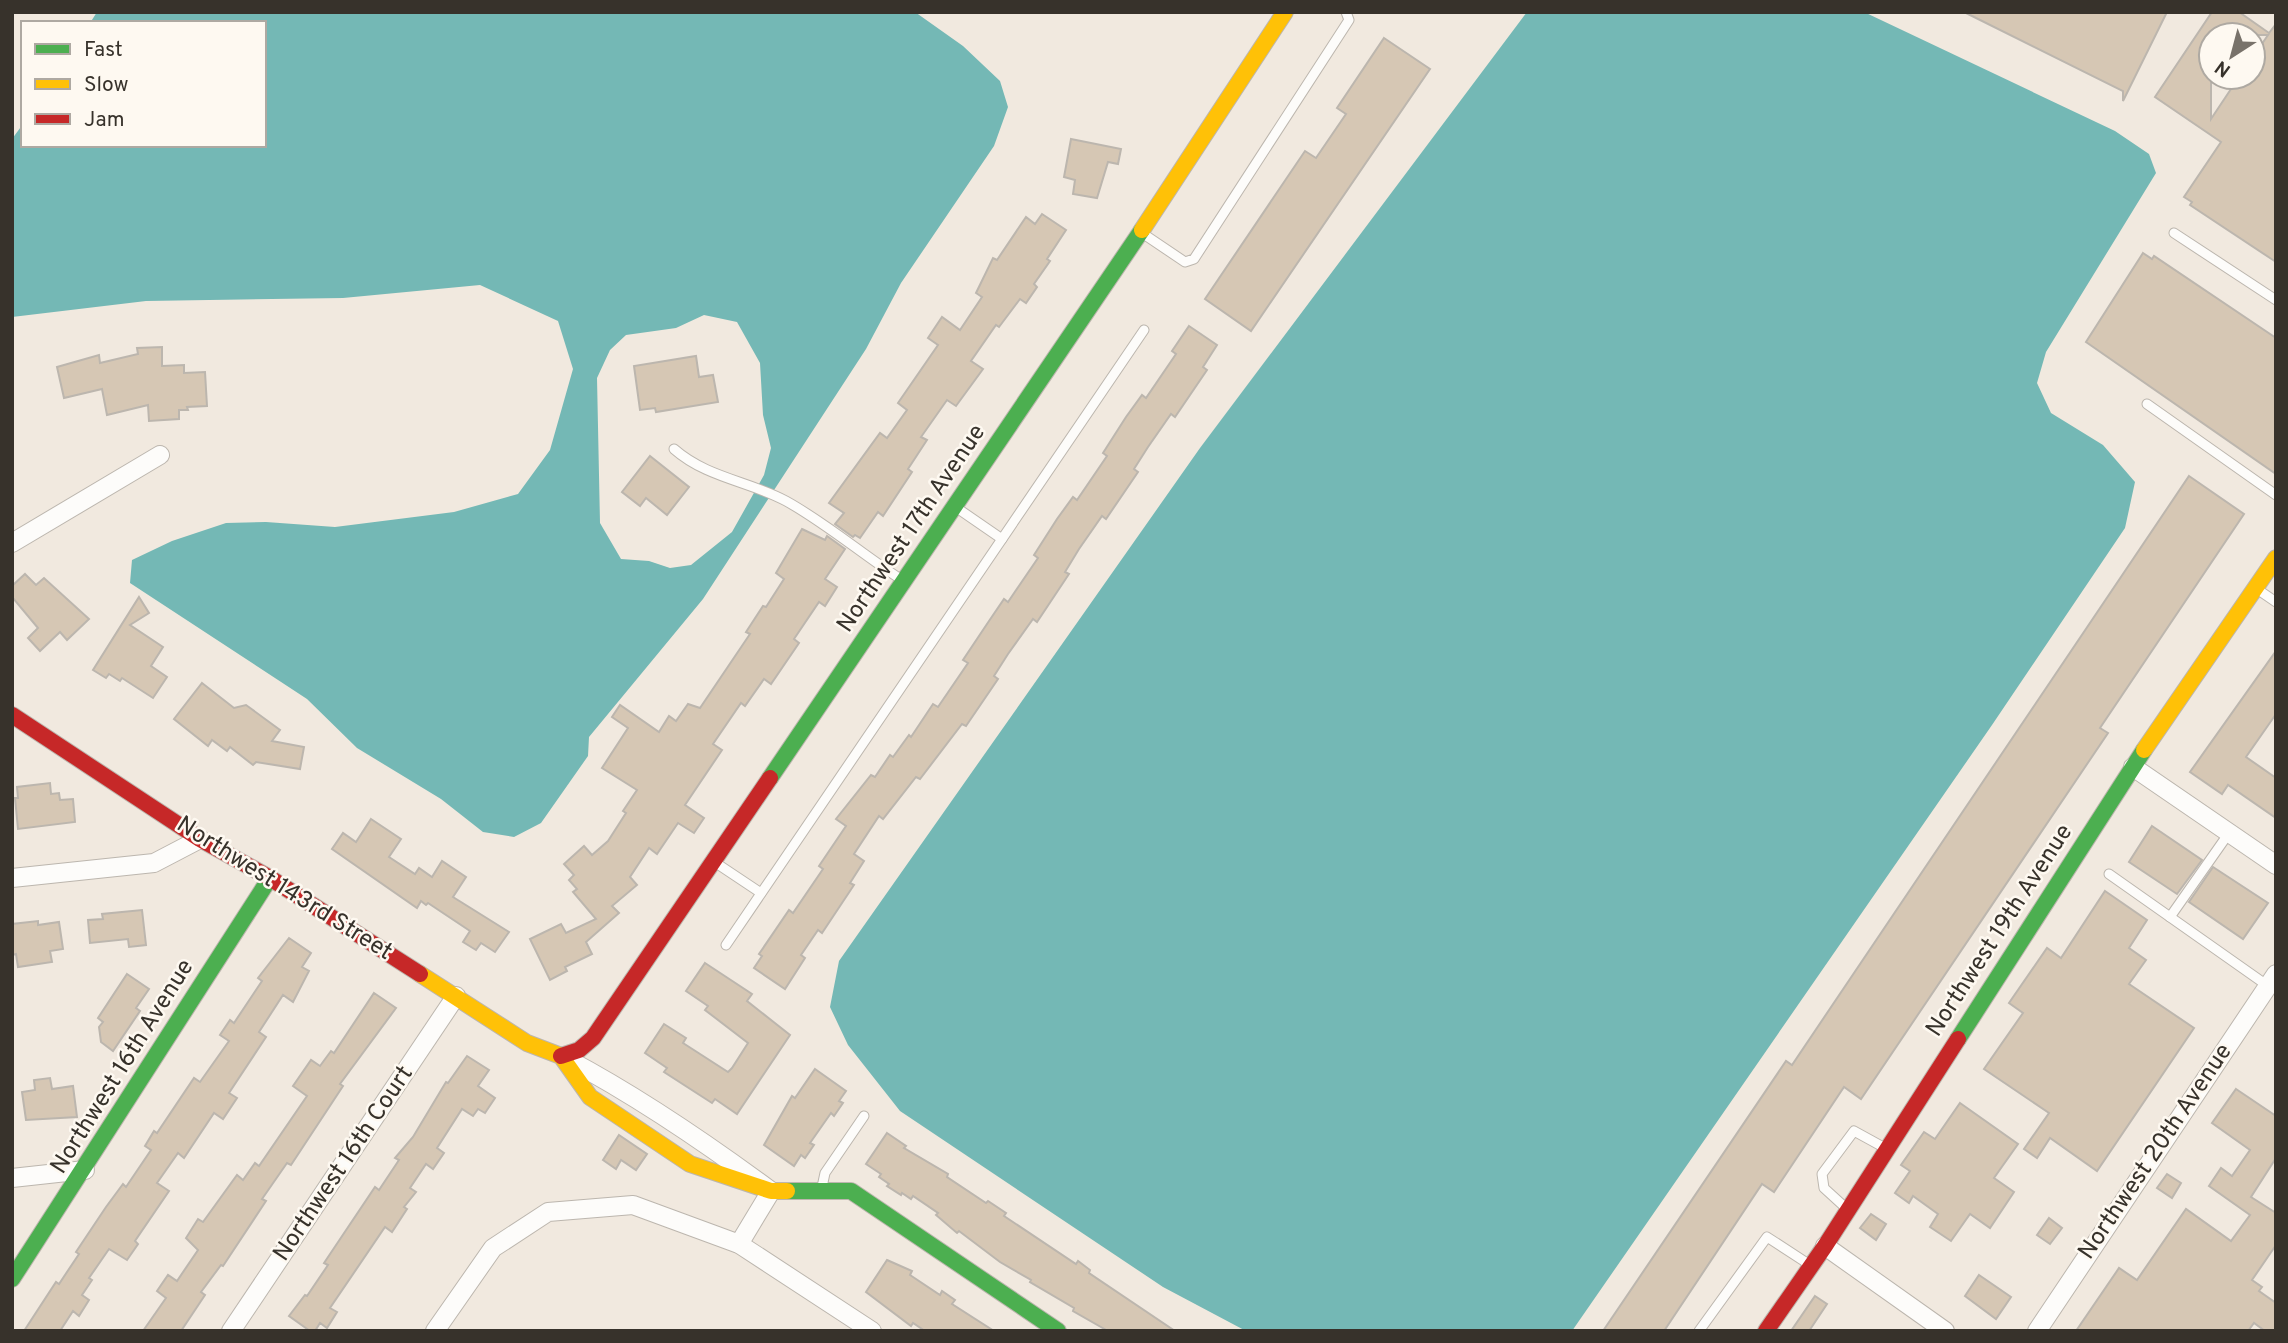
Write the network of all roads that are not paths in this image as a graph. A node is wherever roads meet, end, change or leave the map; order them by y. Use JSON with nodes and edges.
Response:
{"nodes":[{"id":1,"x":1285,"y":12,"type":"edge"},
{"id":2,"x":1346,"y":12,"type":"edge"},
{"id":3,"x":1141,"y":232,"type":"junction"},
{"id":4,"x":2174,"y":233,"type":"dead end"},
{"id":5,"x":2276,"y":300,"type":"edge"},
{"id":6,"x":1144,"y":330,"type":"dead end"},
{"id":7,"x":2147,"y":404,"type":"dead end"},
{"id":8,"x":674,"y":449,"type":"dead end"},
{"id":9,"x":160,"y":455,"type":"dead end"},
{"id":10,"x":2276,"y":495,"type":"edge"},
{"id":11,"x":955,"y":508,"type":"junction"},
{"id":12,"x":1002,"y":539,"type":"junction"},
{"id":13,"x":12,"y":543,"type":"edge"},
{"id":14,"x":2276,"y":558,"type":"edge"},
{"id":15,"x":905,"y":582,"type":"junction"},
{"id":16,"x":2255,"y":588,"type":"junction"},
{"id":17,"x":2276,"y":602,"type":"edge"},
{"id":18,"x":12,"y":715,"type":"edge"},
{"id":19,"x":2133,"y":767,"type":"junction"},
{"id":20,"x":2229,"y":833,"type":"junction"},
{"id":21,"x":200,"y":838,"type":"junction"},
{"id":22,"x":712,"y":861,"type":"junction"},
{"id":23,"x":2276,"y":865,"type":"edge"},
{"id":24,"x":2109,"y":874,"type":"dead end"},
{"id":25,"x":12,"y":878,"type":"edge"},
{"id":26,"x":270,"y":878,"type":"junction"},
{"id":27,"x":761,"y":893,"type":"junction"},
{"id":28,"x":2170,"y":917,"type":"junction"},
{"id":29,"x":726,"y":945,"type":"dead end"},
{"id":30,"x":2272,"y":980,"type":"edge"},
{"id":31,"x":456,"y":996,"type":"junction"},
{"id":32,"x":561,"y":1056,"type":"junction"},
{"id":33,"x":864,"y":1116,"type":"dead end"},
{"id":34,"x":1887,"y":1149,"type":"junction"},
{"id":35,"x":85,"y":1170,"type":"junction"},
{"id":36,"x":12,"y":1178,"type":"edge"},
{"id":37,"x":771,"y":1191,"type":"junction"},
{"id":38,"x":821,"y":1192,"type":"junction"},
{"id":39,"x":1848,"y":1210,"type":"junction"},
{"id":40,"x":739,"y":1244,"type":"junction"},
{"id":41,"x":1825,"y":1246,"type":"junction"},
{"id":42,"x":1811,"y":1266,"type":"junction"},
{"id":43,"x":12,"y":1279,"type":"edge"},
{"id":44,"x":231,"y":1331,"type":"edge"},
{"id":45,"x":436,"y":1331,"type":"edge"},
{"id":46,"x":872,"y":1331,"type":"edge"},
{"id":47,"x":1058,"y":1331,"type":"edge"},
{"id":48,"x":1699,"y":1331,"type":"edge"},
{"id":49,"x":1766,"y":1331,"type":"edge"},
{"id":50,"x":1945,"y":1331,"type":"edge"},
{"id":51,"x":2037,"y":1331,"type":"edge"}],
"edges":[{"from":1,"to":3,"type":"street","name":"Northwest 17th Avenue"},
{"from":2,"to":3,"type":"lane"},
{"from":3,"to":11,"type":"street","name":"Northwest 17th Avenue"},
{"from":4,"to":5,"type":"lane"},
{"from":6,"to":12,"type":"lane"},
{"from":7,"to":10,"type":"lane"},
{"from":8,"to":15,"type":"lane"},
{"from":9,"to":13,"type":"street"},
{"from":11,"to":12,"type":"lane"},
{"from":11,"to":15,"type":"street","name":"Northwest 17th Avenue"},
{"from":12,"to":27,"type":"lane"},
{"from":14,"to":16,"type":"street","name":"Northwest 19th Avenue"},
{"from":15,"to":22,"type":"street","name":"Northwest 17th Avenue"},
{"from":16,"to":17,"type":"lane"},
{"from":16,"to":19,"type":"street","name":"Northwest 19th Avenue"},
{"from":18,"to":21,"type":"street","name":"Northwest 143rd Street"},
{"from":19,"to":20,"type":"street"},
{"from":19,"to":34,"type":"street","name":"Northwest 19th Avenue"},
{"from":20,"to":23,"type":"street"},
{"from":20,"to":28,"type":"lane"},
{"from":21,"to":25,"type":"street"},
{"from":21,"to":26,"type":"street","name":"Northwest 143rd Street"},
{"from":22,"to":27,"type":"lane"},
{"from":22,"to":32,"type":"street","name":"Northwest 17th Avenue"},
{"from":24,"to":28,"type":"lane"},
{"from":26,"to":31,"type":"street","name":"Northwest 143rd Street"},
{"from":26,"to":35,"type":"street","name":"Northwest 16th Avenue"},
{"from":27,"to":29,"type":"lane"},
{"from":28,"to":30,"type":"lane"},
{"from":30,"to":51,"type":"street","name":"Northwest 20th Avenue"},
{"from":31,"to":32,"type":"street","name":"Northwest 143rd Street"},
{"from":31,"to":44,"type":"street","name":"Northwest 16th Court"},
{"from":32,"to":37,"type":"street","name":"Northwest 143rd Street"},
{"from":32,"to":37,"type":"street"},
{"from":33,"to":38,"type":"lane"},
{"from":34,"to":39,"type":"street","name":"Northwest 19th Avenue"},
{"from":34,"to":39,"type":"lane"},
{"from":35,"to":36,"type":"street"},
{"from":35,"to":43,"type":"street","name":"Northwest 16th Avenue"},
{"from":37,"to":38,"type":"street"},
{"from":37,"to":40,"type":"street"},
{"from":38,"to":47,"type":"street"},
{"from":39,"to":41,"type":"street","name":"Northwest 19th Avenue"},
{"from":40,"to":45,"type":"street"},
{"from":40,"to":46,"type":"street"},
{"from":41,"to":42,"type":"street","name":"Northwest 19th Avenue"},
{"from":41,"to":50,"type":"street"},
{"from":42,"to":48,"type":"lane"},
{"from":42,"to":49,"type":"street","name":"Northwest 19th Avenue"}]}
